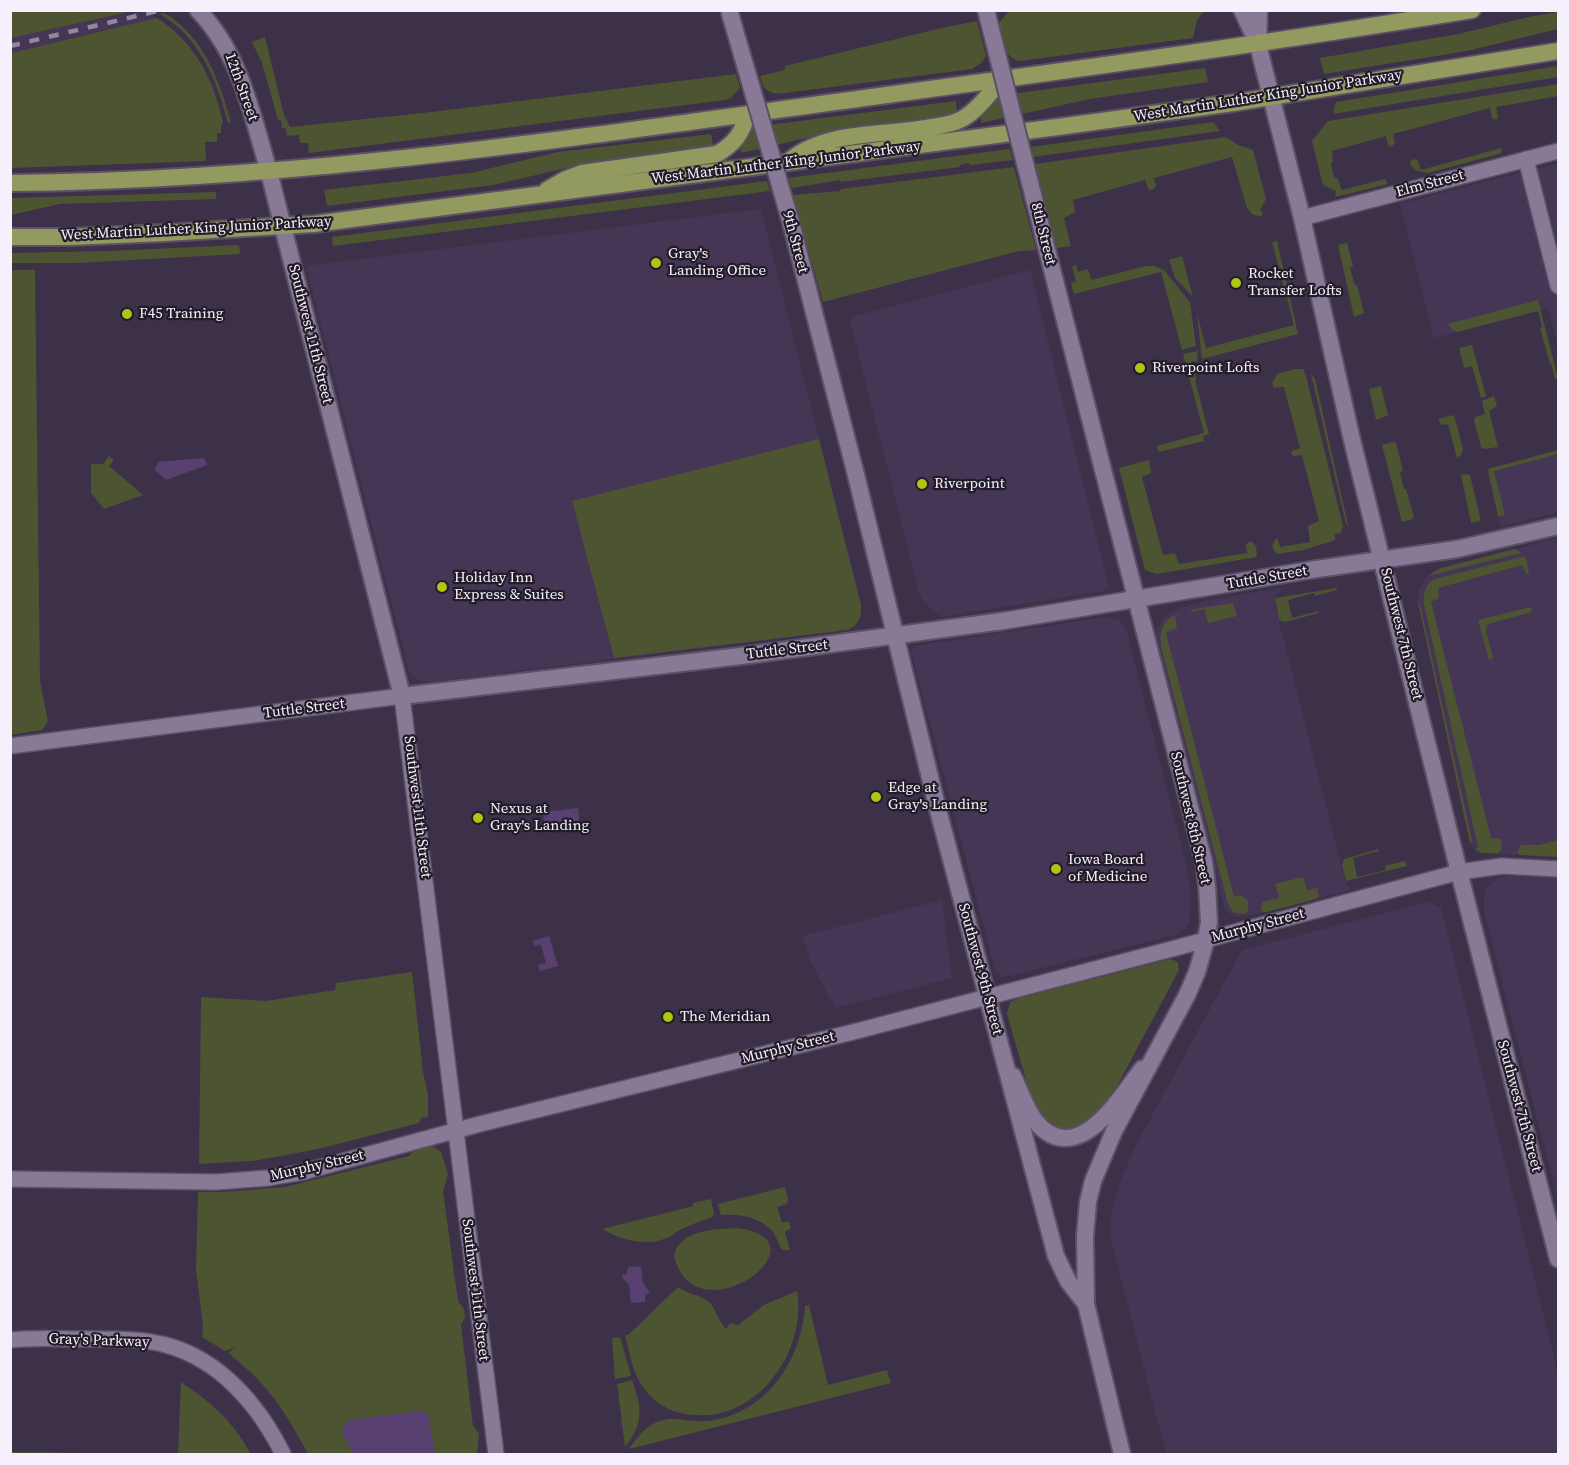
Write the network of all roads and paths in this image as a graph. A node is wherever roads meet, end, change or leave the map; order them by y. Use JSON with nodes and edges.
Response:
{"nodes":[{"id":1,"x":198,"y":10,"type":"edge"},
{"id":2,"x":731,"y":10,"type":"edge"},
{"id":3,"x":987,"y":10,"type":"edge"},
{"id":4,"x":1242,"y":10,"type":"edge"},
{"id":5,"x":1259,"y":10,"type":"edge"},
{"id":6,"x":1472,"y":10,"type":"edge"},
{"id":7,"x":1258,"y":45,"type":"junction"},
{"id":8,"x":1558,"y":51,"type":"edge"},
{"id":9,"x":1001,"y":80,"type":"junction"},
{"id":10,"x":1271,"y":97,"type":"junction"},
{"id":11,"x":747,"y":115,"type":"junction"},
{"id":12,"x":1558,"y":151,"type":"edge"},
{"id":13,"x":1526,"y":159,"type":"junction"},
{"id":14,"x":788,"y":163,"type":"junction"},
{"id":15,"x":269,"y":172,"type":"junction"},
{"id":16,"x":10,"y":183,"type":"edge"},
{"id":17,"x":538,"y":195,"type":"junction"},
{"id":18,"x":1302,"y":218,"type":"junction"},
{"id":19,"x":282,"y":226,"type":"junction"},
{"id":20,"x":10,"y":237,"type":"edge"},
{"id":21,"x":1558,"y":286,"type":"edge"},
{"id":22,"x":1100,"y":458,"type":"joint"},
{"id":23,"x":856,"y":475,"type":"joint"},
{"id":24,"x":1558,"y":526,"type":"edge"},
{"id":25,"x":1383,"y":560,"type":"junction"},
{"id":26,"x":1136,"y":600,"type":"junction"},
{"id":27,"x":895,"y":636,"type":"junction"},
{"id":28,"x":402,"y":696,"type":"junction"},
{"id":29,"x":10,"y":746,"type":"edge"},
{"id":30,"x":1558,"y":869,"type":"edge"},
{"id":31,"x":1459,"y":872,"type":"junction"},
{"id":32,"x":1206,"y":940,"type":"junction"},
{"id":33,"x":987,"y":997,"type":"junction"},
{"id":34,"x":1157,"y":1050,"type":"junction"},
{"id":35,"x":1002,"y":1053,"type":"junction"},
{"id":36,"x":455,"y":1131,"type":"junction"},
{"id":37,"x":10,"y":1179,"type":"edge"},
{"id":38,"x":1558,"y":1259,"type":"edge"},
{"id":39,"x":1086,"y":1304,"type":"junction"},
{"id":40,"x":10,"y":1340,"type":"edge"},
{"id":41,"x":284,"y":1455,"type":"edge"},
{"id":42,"x":496,"y":1455,"type":"edge"},
{"id":43,"x":1122,"y":1455,"type":"edge"}],
"edges":[{"from":1,"to":15,"type":"main road","name":"12th Street"},
{"from":2,"to":11,"type":"street"},
{"from":2,"to":23,"type":"main road","name":"9th Street","bridge":true},
{"from":3,"to":22,"type":"main road","name":"8th Street","bridge":true},
{"from":4,"to":7,"type":"main road","name":"Southwest 7th Street"},
{"from":5,"to":7,"type":"main road"},
{"from":6,"to":7,"type":"main road"},
{"from":7,"to":9,"type":"main road"},
{"from":7,"to":10,"type":"main road","name":"Southwest 7th Street"},
{"from":8,"to":10,"type":"main road","name":"West Martin Luther King Junior Parkway"},
{"from":9,"to":11,"type":"main road"},
{"from":9,"to":14,"type":"main road"},
{"from":10,"to":14,"type":"main road","name":"West Martin Luther King Junior Parkway"},
{"from":10,"to":18,"type":"main road","name":"Southwest 7th Street"},
{"from":11,"to":15,"type":"main road"},
{"from":11,"to":17,"type":"main road"},
{"from":12,"to":13,"type":"street","name":"Elm Street"},
{"from":13,"to":18,"type":"street","name":"Elm Street"},
{"from":13,"to":21,"type":"street"},
{"from":14,"to":17,"type":"main road","name":"West Martin Luther King Junior Parkway"},
{"from":15,"to":16,"type":"main road"},
{"from":15,"to":19,"type":"main road","name":"Southwest 11th Street"},
{"from":17,"to":19,"type":"main road","name":"West Martin Luther King Junior Parkway"},
{"from":18,"to":25,"type":"main road","name":"Southwest 7th Street"},
{"from":19,"to":20,"type":"main road","name":"West Martin Luther King Junior Parkway"},
{"from":19,"to":28,"type":"main road","name":"Southwest 11th Street"},
{"from":22,"to":26,"type":"main road","name":"Southwest 8th Street"},
{"from":23,"to":27,"type":"main road","name":"Southwest 9th Street"},
{"from":24,"to":25,"type":"main road","name":"Tuttle Street"},
{"from":25,"to":26,"type":"main road","name":"Tuttle Street"},
{"from":25,"to":31,"type":"main road","name":"Southwest 7th Street"},
{"from":26,"to":27,"type":"main road","name":"Tuttle Street"},
{"from":26,"to":32,"type":"main road","name":"Southwest 8th Street"},
{"from":27,"to":28,"type":"main road","name":"Tuttle Street"},
{"from":27,"to":33,"type":"main road","name":"Southwest 9th Street"},
{"from":28,"to":29,"type":"street","name":"Tuttle Street"},
{"from":28,"to":36,"type":"street","name":"Southwest 11th Street"},
{"from":30,"to":31,"type":"street","name":"Murphy Street"},
{"from":31,"to":32,"type":"street","name":"Murphy Street"},
{"from":31,"to":38,"type":"main road","name":"Southwest 7th Street"},
{"from":32,"to":33,"type":"street","name":"Murphy Street"},
{"from":32,"to":34,"type":"main road","name":"Southwest 8th Street"},
{"from":33,"to":35,"type":"main road","name":"Southwest 9th Street"},
{"from":33,"to":36,"type":"street","name":"Murphy Street"},
{"from":34,"to":35,"type":"main road"},
{"from":34,"to":39,"type":"main road","name":"Southwest 8th Street"},
{"from":35,"to":39,"type":"main road","name":"Southwest 9th Street"},
{"from":36,"to":37,"type":"street","name":"Murphy Street"},
{"from":36,"to":42,"type":"street","name":"Southwest 11th Street"},
{"from":39,"to":43,"type":"main road","name":"Southwest 9th Street"},
{"from":40,"to":41,"type":"street","name":"Gray's Parkway"}]}
